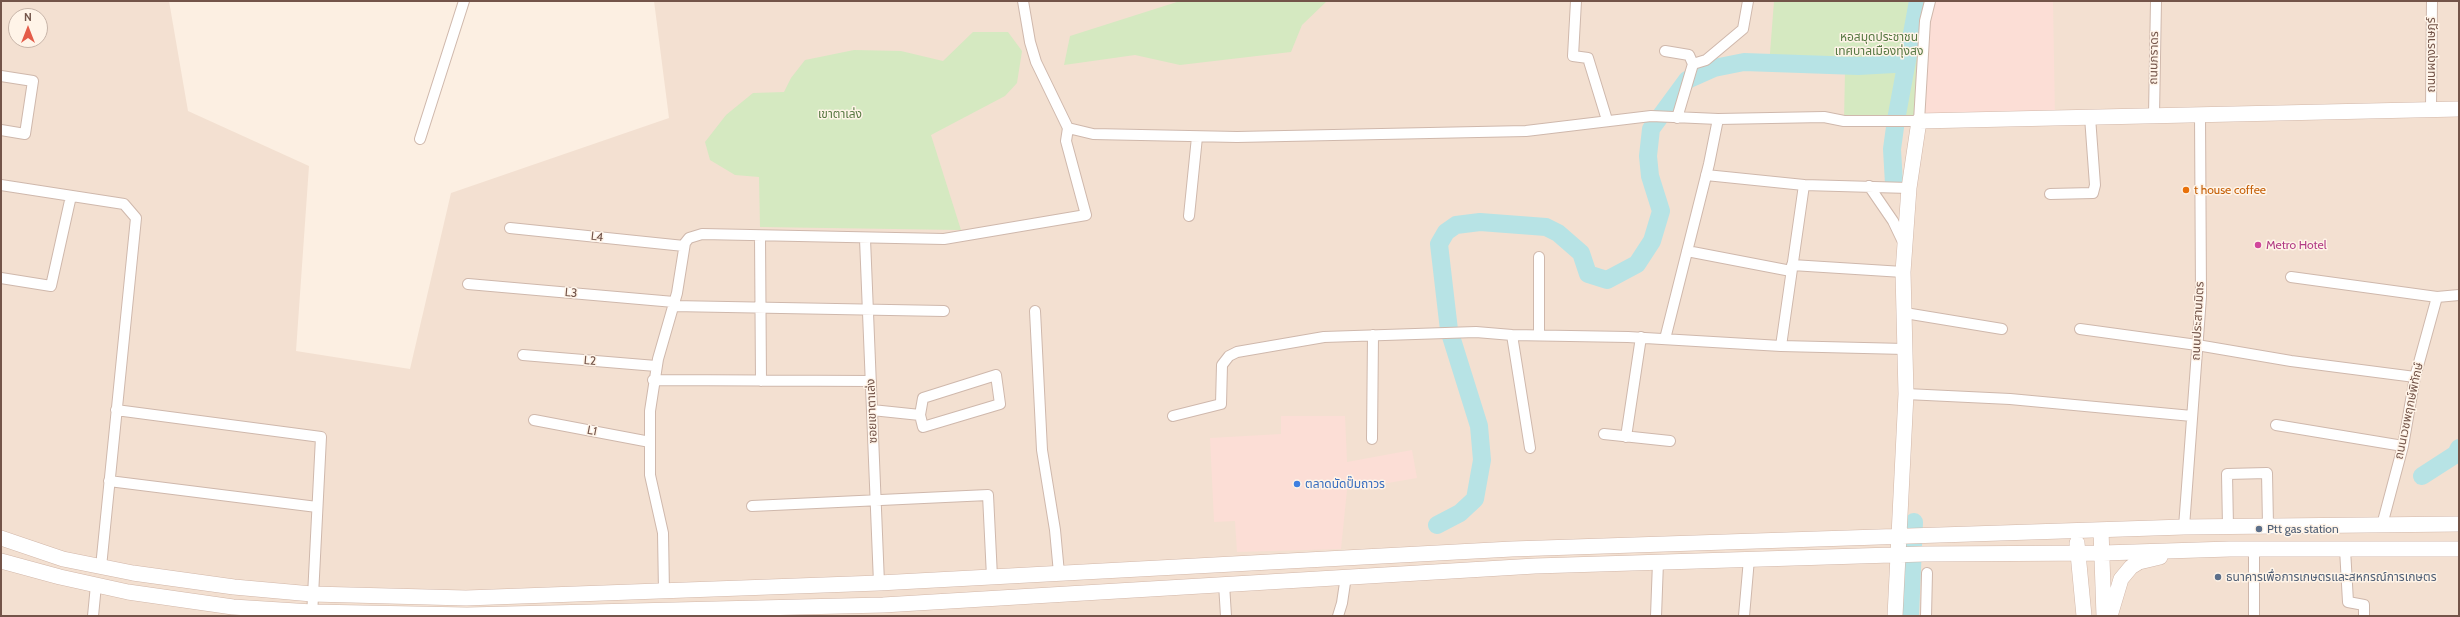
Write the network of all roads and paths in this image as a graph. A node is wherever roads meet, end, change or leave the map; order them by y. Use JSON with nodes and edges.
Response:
{"nodes":[{"id":1,"x":464,"y":1,"type":"edge"},
{"id":2,"x":1023,"y":1,"type":"edge"},
{"id":3,"x":1576,"y":1,"type":"edge"},
{"id":4,"x":1748,"y":1,"type":"edge"},
{"id":5,"x":1930,"y":1,"type":"edge"},
{"id":6,"x":2156,"y":1,"type":"edge"},
{"id":7,"x":2432,"y":1,"type":"edge"},
{"id":8,"x":1665,"y":51,"type":"dead end"},
{"id":9,"x":1692,"y":68,"type":"junction"},
{"id":10,"x":1,"y":76,"type":"edge"},
{"id":11,"x":2459,"y":109,"type":"edge"},
{"id":12,"x":2431,"y":110,"type":"junction"},
{"id":13,"x":2200,"y":114,"type":"junction"},
{"id":14,"x":2154,"y":115,"type":"junction"},
{"id":15,"x":1674,"y":117,"type":"junction"},
{"id":16,"x":2090,"y":117,"type":"junction"},
{"id":17,"x":1718,"y":119,"type":"junction"},
{"id":18,"x":1607,"y":120,"type":"junction"},
{"id":19,"x":1919,"y":121,"type":"junction"},
{"id":20,"x":1068,"y":128,"type":"junction"},
{"id":21,"x":1,"y":130,"type":"edge"},
{"id":22,"x":1196,"y":136,"type":"junction"},
{"id":23,"x":420,"y":139,"type":"dead end"},
{"id":24,"x":1706,"y":175,"type":"junction"},
{"id":25,"x":1,"y":185,"type":"edge"},
{"id":26,"x":1804,"y":185,"type":"junction"},
{"id":27,"x":1873,"y":186,"type":"junction"},
{"id":28,"x":1903,"y":188,"type":"junction"},
{"id":29,"x":2050,"y":194,"type":"dead end"},
{"id":30,"x":71,"y":196,"type":"junction"},
{"id":31,"x":1189,"y":216,"type":"dead end"},
{"id":32,"x":510,"y":228,"type":"dead end"},
{"id":33,"x":760,"y":236,"type":"junction"},
{"id":34,"x":865,"y":239,"type":"junction"},
{"id":35,"x":684,"y":246,"type":"junction"},
{"id":36,"x":1904,"y":246,"type":"junction"},
{"id":37,"x":1687,"y":251,"type":"junction"},
{"id":38,"x":1539,"y":257,"type":"dead end"},
{"id":39,"x":1792,"y":268,"type":"junction"},
{"id":40,"x":1903,"y":272,"type":"junction"},
{"id":41,"x":1,"y":278,"type":"edge"},
{"id":42,"x":2291,"y":278,"type":"dead end"},
{"id":43,"x":468,"y":284,"type":"dead end"},
{"id":44,"x":2459,"y":295,"type":"edge"},
{"id":45,"x":2437,"y":297,"type":"junction"},
{"id":46,"x":674,"y":304,"type":"junction"},
{"id":47,"x":760,"y":307,"type":"junction"},
{"id":48,"x":868,"y":309,"type":"junction"},
{"id":49,"x":944,"y":311,"type":"dead end"},
{"id":50,"x":1035,"y":311,"type":"dead end"},
{"id":51,"x":1905,"y":313,"type":"junction"},
{"id":52,"x":2080,"y":329,"type":"dead end"},
{"id":53,"x":2002,"y":330,"type":"dead end"},
{"id":54,"x":1373,"y":335,"type":"junction"},
{"id":55,"x":1512,"y":335,"type":"junction"},
{"id":56,"x":1539,"y":335,"type":"junction"},
{"id":57,"x":1641,"y":337,"type":"junction"},
{"id":58,"x":1665,"y":339,"type":"junction"},
{"id":59,"x":2197,"y":345,"type":"junction"},
{"id":60,"x":1780,"y":346,"type":"junction"},
{"id":61,"x":1905,"y":349,"type":"junction"},
{"id":62,"x":523,"y":355,"type":"dead end"},
{"id":63,"x":656,"y":366,"type":"junction"},
{"id":64,"x":2415,"y":377,"type":"junction"},
{"id":65,"x":654,"y":380,"type":"junction"},
{"id":66,"x":761,"y":381,"type":"junction"},
{"id":67,"x":871,"y":381,"type":"junction"},
{"id":68,"x":1906,"y":394,"type":"junction"},
{"id":69,"x":116,"y":410,"type":"junction"},
{"id":70,"x":872,"y":410,"type":"junction"},
{"id":71,"x":920,"y":415,"type":"junction"},
{"id":72,"x":1173,"y":416,"type":"dead end"},
{"id":73,"x":2192,"y":416,"type":"junction"},
{"id":74,"x":534,"y":420,"type":"dead end"},
{"id":75,"x":2276,"y":425,"type":"dead end"},
{"id":76,"x":1604,"y":434,"type":"dead end"},
{"id":77,"x":1626,"y":437,"type":"junction"},
{"id":78,"x":1372,"y":438,"type":"dead end"},
{"id":79,"x":1670,"y":441,"type":"dead end"},
{"id":80,"x":650,"y":442,"type":"junction"},
{"id":81,"x":2403,"y":446,"type":"junction"},
{"id":82,"x":1530,"y":448,"type":"dead end"},
{"id":83,"x":109,"y":481,"type":"junction"},
{"id":84,"x":876,"y":501,"type":"junction"},
{"id":85,"x":752,"y":506,"type":"dead end"},
{"id":86,"x":317,"y":507,"type":"junction"},
{"id":87,"x":2459,"y":524,"type":"edge"},
{"id":88,"x":2268,"y":525,"type":"junction"},
{"id":89,"x":2382,"y":525,"type":"junction"},
{"id":90,"x":2184,"y":527,"type":"junction"},
{"id":91,"x":2228,"y":527,"type":"junction"},
{"id":92,"x":2077,"y":530,"type":"junction"},
{"id":93,"x":2102,"y":530,"type":"junction"},
{"id":94,"x":1903,"y":536,"type":"junction"},
{"id":95,"x":1,"y":538,"type":"edge"},
{"id":96,"x":2459,"y":548,"type":"edge"},
{"id":97,"x":2230,"y":549,"type":"junction"},
{"id":98,"x":2254,"y":549,"type":"junction"},
{"id":99,"x":2346,"y":549,"type":"junction"},
{"id":100,"x":2039,"y":552,"type":"junction"},
{"id":101,"x":2077,"y":553,"type":"junction"},
{"id":102,"x":2103,"y":553,"type":"junction"},
{"id":103,"x":1902,"y":554,"type":"junction"},
{"id":104,"x":1749,"y":559,"type":"junction"},
{"id":105,"x":1,"y":561,"type":"edge"},
{"id":106,"x":1658,"y":562,"type":"junction"},
{"id":107,"x":101,"y":567,"type":"junction"},
{"id":108,"x":1059,"y":573,"type":"junction"},
{"id":109,"x":1927,"y":573,"type":"dead end"},
{"id":110,"x":1346,"y":576,"type":"junction"},
{"id":111,"x":992,"y":577,"type":"junction"},
{"id":112,"x":2079,"y":582,"type":"junction"},
{"id":113,"x":879,"y":583,"type":"junction"},
{"id":114,"x":1224,"y":584,"type":"junction"},
{"id":115,"x":96,"y":585,"type":"junction"},
{"id":116,"x":664,"y":592,"type":"junction"},
{"id":117,"x":312,"y":594,"type":"junction"},
{"id":118,"x":883,"y":610,"type":"edge"},
{"id":119,"x":734,"y":612,"type":"edge"},
{"id":120,"x":312,"y":614,"type":"edge"},
{"id":121,"x":93,"y":616,"type":"edge"},
{"id":122,"x":1226,"y":616,"type":"edge"},
{"id":123,"x":1338,"y":616,"type":"edge"},
{"id":124,"x":1656,"y":616,"type":"edge"},
{"id":125,"x":1744,"y":616,"type":"edge"},
{"id":126,"x":1895,"y":616,"type":"edge"},
{"id":127,"x":1926,"y":616,"type":"edge"},
{"id":128,"x":2084,"y":616,"type":"edge"},
{"id":129,"x":2104,"y":616,"type":"edge"},
{"id":130,"x":2110,"y":616,"type":"edge"},
{"id":131,"x":2254,"y":616,"type":"edge"},
{"id":132,"x":2364,"y":616,"type":"edge"}],
"edges":[{"from":1,"to":23,"type":"street"},
{"from":2,"to":20,"type":"street"},
{"from":3,"to":18,"type":"street"},
{"from":4,"to":9,"type":"street"},
{"from":5,"to":19,"type":"street"},
{"from":6,"to":14,"type":"street","name":"ถนนภราดร"},
{"from":7,"to":12,"type":"street","name":"ถนนผดุงราษฎร์"},
{"from":8,"to":9,"type":"street"},
{"from":9,"to":15,"type":"street"},
{"from":10,"to":21,"type":"street"},
{"from":11,"to":12,"type":"main road"},
{"from":12,"to":13,"type":"main road"},
{"from":13,"to":14,"type":"main road"},
{"from":13,"to":59,"type":"street","name":"ถนนประสานมิตร"},
{"from":14,"to":16,"type":"main road"},
{"from":15,"to":17,"type":"street"},
{"from":15,"to":18,"type":"street"},
{"from":16,"to":19,"type":"main road"},
{"from":16,"to":29,"type":"street"},
{"from":17,"to":19,"type":"street"},
{"from":17,"to":24,"type":"street"},
{"from":18,"to":22,"type":"street"},
{"from":19,"to":28,"type":"main road"},
{"from":20,"to":22,"type":"street"},
{"from":20,"to":34,"type":"street"},
{"from":22,"to":31,"type":"street"},
{"from":24,"to":26,"type":"street"},
{"from":24,"to":37,"type":"street"},
{"from":25,"to":30,"type":"street"},
{"from":26,"to":27,"type":"street"},
{"from":26,"to":39,"type":"street"},
{"from":27,"to":28,"type":"street"},
{"from":27,"to":36,"type":"street"},
{"from":28,"to":36,"type":"main road"},
{"from":30,"to":41,"type":"street"},
{"from":30,"to":69,"type":"street"},
{"from":32,"to":35,"type":"street","name":"L4"},
{"from":33,"to":34,"type":"street"},
{"from":33,"to":35,"type":"street"},
{"from":33,"to":47,"type":"street"},
{"from":34,"to":48,"type":"street","name":"ซอยเขาตาเล่ง"},
{"from":35,"to":46,"type":"street"},
{"from":36,"to":40,"type":"main road"},
{"from":37,"to":39,"type":"street"},
{"from":37,"to":58,"type":"street"},
{"from":38,"to":56,"type":"street"},
{"from":39,"to":40,"type":"street"},
{"from":39,"to":60,"type":"street"},
{"from":40,"to":51,"type":"main road"},
{"from":42,"to":45,"type":"street"},
{"from":43,"to":46,"type":"street","name":"L3"},
{"from":44,"to":45,"type":"street"},
{"from":45,"to":64,"type":"street","name":"ถนนเวชพฤกษ์พิทักษ์"},
{"from":46,"to":47,"type":"street","name":"L3"},
{"from":46,"to":63,"type":"street"},
{"from":47,"to":48,"type":"street","name":"L3"},
{"from":47,"to":66,"type":"street"},
{"from":48,"to":49,"type":"street","name":"L3"},
{"from":48,"to":67,"type":"street","name":"ซอยเขาตาเล่ง"},
{"from":50,"to":108,"type":"street"},
{"from":51,"to":53,"type":"street"},
{"from":51,"to":61,"type":"main road"},
{"from":52,"to":59,"type":"street"},
{"from":54,"to":55,"type":"street"},
{"from":54,"to":72,"type":"street"},
{"from":54,"to":78,"type":"street"},
{"from":55,"to":56,"type":"street"},
{"from":55,"to":82,"type":"street"},
{"from":56,"to":57,"type":"street"},
{"from":57,"to":58,"type":"street"},
{"from":57,"to":77,"type":"street"},
{"from":58,"to":60,"type":"street"},
{"from":59,"to":64,"type":"street"},
{"from":59,"to":73,"type":"street","name":"ถนนประสานมิตร"},
{"from":60,"to":61,"type":"street"},
{"from":61,"to":68,"type":"main road"},
{"from":62,"to":63,"type":"street","name":"L2"},
{"from":63,"to":65,"type":"street"},
{"from":64,"to":81,"type":"street","name":"ถนนเวชพฤกษ์พิทักษ์"},
{"from":65,"to":66,"type":"street"},
{"from":65,"to":80,"type":"street"},
{"from":66,"to":67,"type":"street"},
{"from":67,"to":70,"type":"street","name":"ซอยเขาตาเล่ง"},
{"from":68,"to":73,"type":"street"},
{"from":68,"to":94,"type":"main road"},
{"from":69,"to":83,"type":"street"},
{"from":69,"to":86,"type":"street"},
{"from":70,"to":71,"type":"street"},
{"from":70,"to":84,"type":"street","name":"ซอยเขาตาเล่ง"},
{"from":71,"to":71,"type":"street"},
{"from":73,"to":90,"type":"street","name":"ถนนประสานมิตร"},
{"from":74,"to":80,"type":"street","name":"L1"},
{"from":75,"to":81,"type":"street"},
{"from":76,"to":77,"type":"street"},
{"from":77,"to":79,"type":"street"},
{"from":80,"to":116,"type":"street"},
{"from":81,"to":89,"type":"street","name":"ถนนเวชพฤกษ์พิทักษ์"},
{"from":83,"to":86,"type":"street"},
{"from":83,"to":107,"type":"street"},
{"from":84,"to":85,"type":"street"},
{"from":84,"to":111,"type":"street"},
{"from":84,"to":113,"type":"street","name":"ซอยเขาตาเล่ง"},
{"from":86,"to":117,"type":"street"},
{"from":87,"to":89,"type":"main road"},
{"from":88,"to":89,"type":"main road"},
{"from":88,"to":91,"type":"main road"},
{"from":88,"to":91,"type":"street"},
{"from":90,"to":91,"type":"main road"},
{"from":90,"to":93,"type":"main road"},
{"from":92,"to":93,"type":"main road"},
{"from":92,"to":94,"type":"main road"},
{"from":92,"to":101,"type":"main road"},
{"from":93,"to":102,"type":"main road"},
{"from":94,"to":103,"type":"main road"},
{"from":94,"to":108,"type":"main road"},
{"from":95,"to":107,"type":"main road"},
{"from":96,"to":99,"type":"main road"},
{"from":97,"to":98,"type":"main road"},
{"from":97,"to":102,"type":"main road"},
{"from":97,"to":130,"type":"main road"},
{"from":98,"to":99,"type":"main road"},
{"from":98,"to":131,"type":"street"},
{"from":99,"to":132,"type":"street"},
{"from":100,"to":101,"type":"main road"},
{"from":100,"to":103,"type":"main road"},
{"from":100,"to":112,"type":"main road"},
{"from":101,"to":102,"type":"main road"},
{"from":101,"to":112,"type":"main road"},
{"from":102,"to":129,"type":"main road"},
{"from":103,"to":104,"type":"main road"},
{"from":103,"to":126,"type":"main road"},
{"from":104,"to":106,"type":"main road"},
{"from":104,"to":125,"type":"street"},
{"from":105,"to":115,"type":"main road"},
{"from":106,"to":110,"type":"main road"},
{"from":106,"to":124,"type":"street"},
{"from":107,"to":117,"type":"main road"},
{"from":108,"to":111,"type":"main road"},
{"from":109,"to":127,"type":"street"},
{"from":110,"to":114,"type":"main road"},
{"from":110,"to":123,"type":"street"},
{"from":111,"to":113,"type":"main road"},
{"from":112,"to":128,"type":"main road"},
{"from":113,"to":116,"type":"main road"},
{"from":114,"to":118,"type":"main road"},
{"from":114,"to":122,"type":"street"},
{"from":115,"to":120,"type":"main road"},
{"from":115,"to":121,"type":"street"},
{"from":116,"to":117,"type":"main road"},
{"from":117,"to":120,"type":"street"},
{"from":118,"to":119,"type":"main road"},
{"from":119,"to":120,"type":"main road"}]}
